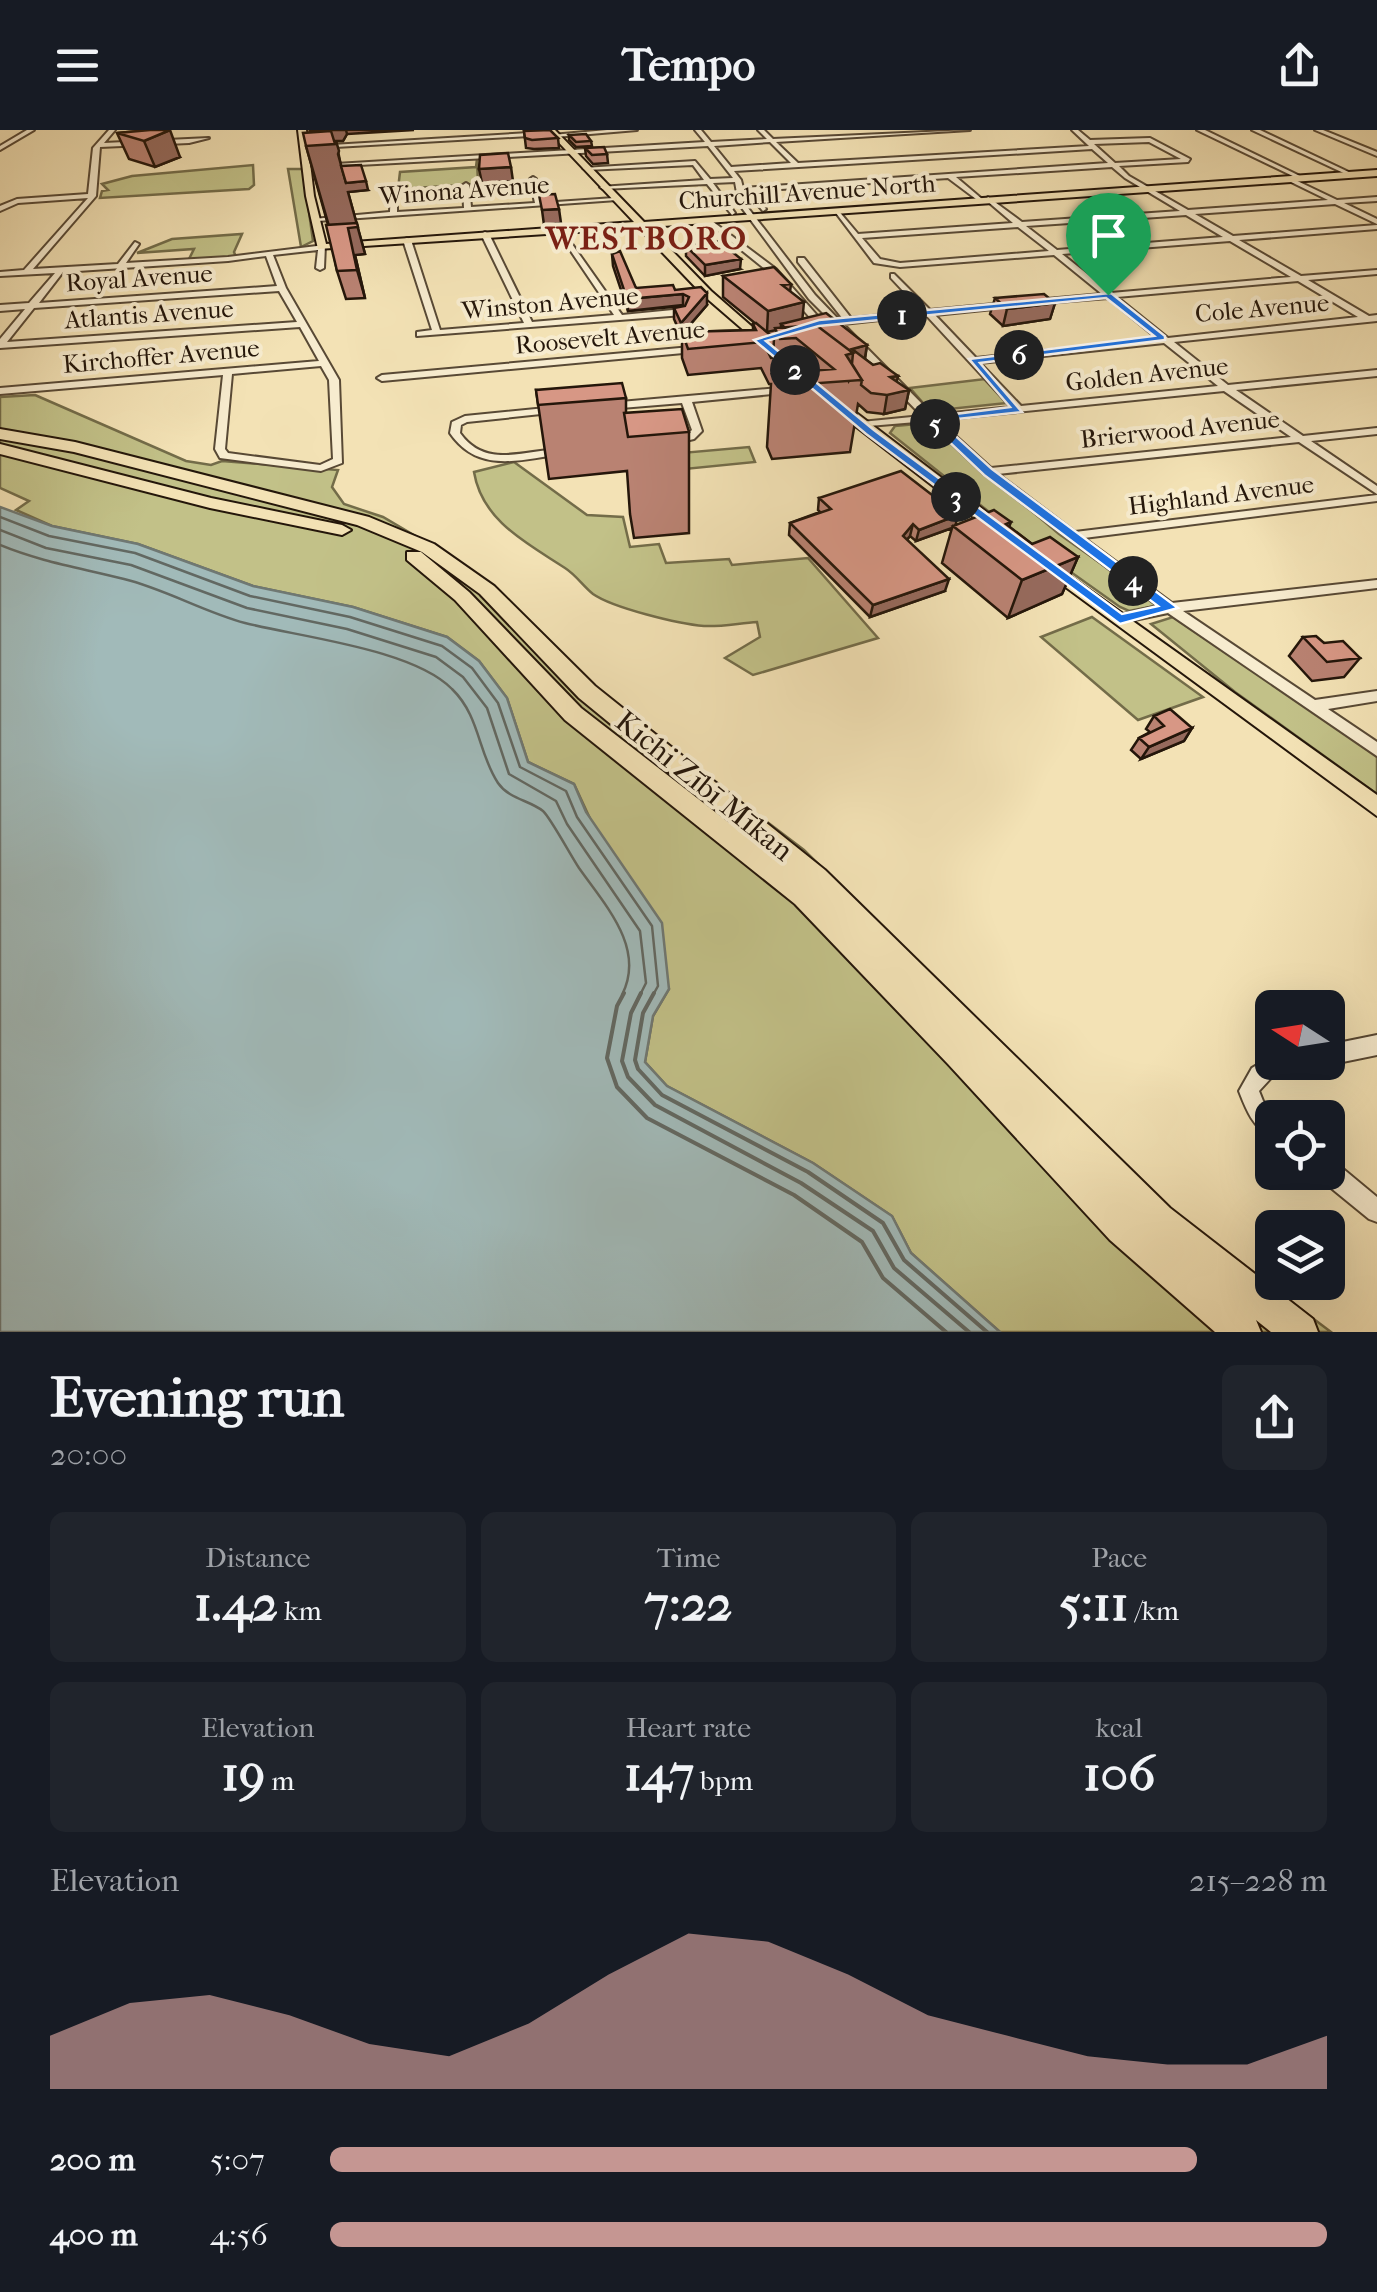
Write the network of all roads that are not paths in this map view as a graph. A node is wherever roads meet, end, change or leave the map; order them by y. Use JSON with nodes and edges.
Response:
{"nodes":[{"id":1,"x":31,"y":130,"type":"edge"},
{"id":2,"x":112,"y":130,"type":"edge"},
{"id":3,"x":634,"y":130,"type":"edge"},
{"id":4,"x":698,"y":130,"type":"edge"},
{"id":5,"x":760,"y":130,"type":"edge"},
{"id":6,"x":967,"y":130,"type":"edge"},
{"id":7,"x":1075,"y":130,"type":"edge"},
{"id":8,"x":1200,"y":130,"type":"edge"},
{"id":9,"x":1255,"y":130,"type":"edge"},
{"id":10,"x":1318,"y":130,"type":"edge"},
{"id":11,"x":302,"y":131,"type":"edge"},
{"id":12,"x":313,"y":132,"type":"edge"},
{"id":13,"x":553,"y":133,"type":"edge"},
{"id":14,"x":189,"y":141,"type":"dead end"},
{"id":15,"x":770,"y":141,"type":"junction"},
{"id":16,"x":708,"y":144,"type":"junction"},
{"id":17,"x":1093,"y":144,"type":"junction"},
{"id":18,"x":98,"y":145,"type":"junction"},
{"id":19,"x":2,"y":146,"type":"edge"},
{"id":20,"x":304,"y":147,"type":"junction"},
{"id":21,"x":569,"y":152,"type":"junction"},
{"id":22,"x":1377,"y":154,"type":"edge"},
{"id":23,"x":796,"y":165,"type":"junction"},
{"id":24,"x":307,"y":166,"type":"junction"},
{"id":25,"x":1116,"y":166,"type":"junction"},
{"id":26,"x":586,"y":168,"type":"junction"},
{"id":27,"x":729,"y":169,"type":"junction"},
{"id":28,"x":1377,"y":173,"type":"edge"},
{"id":29,"x":1352,"y":174,"type":"junction"},
{"id":30,"x":951,"y":177,"type":"junction"},
{"id":31,"x":1301,"y":178,"type":"junction"},
{"id":32,"x":533,"y":179,"type":"dead end"},
{"id":33,"x":1289,"y":179,"type":"junction"},
{"id":34,"x":738,"y":180,"type":"junction"},
{"id":35,"x":710,"y":181,"type":"junction"},
{"id":36,"x":466,"y":184,"type":"dead end"},
{"id":37,"x":603,"y":187,"type":"junction"},
{"id":38,"x":1148,"y":188,"type":"junction"},
{"id":39,"x":394,"y":190,"type":"dead end"},
{"id":40,"x":748,"y":190,"type":"junction"},
{"id":41,"x":93,"y":196,"type":"junction"},
{"id":42,"x":1377,"y":198,"type":"edge"},
{"id":43,"x":614,"y":200,"type":"junction"},
{"id":44,"x":984,"y":200,"type":"junction"},
{"id":45,"x":1335,"y":202,"type":"junction"},
{"id":46,"x":539,"y":205,"type":"junction"},
{"id":47,"x":0,"y":208,"type":"edge"},
{"id":48,"x":479,"y":209,"type":"junction"},
{"id":49,"x":764,"y":209,"type":"dead end"},
{"id":50,"x":468,"y":210,"type":"junction"},
{"id":51,"x":834,"y":210,"type":"junction"},
{"id":52,"x":732,"y":212,"type":"dead end"},
{"id":53,"x":1189,"y":212,"type":"junction"},
{"id":54,"x":393,"y":214,"type":"junction"},
{"id":55,"x":750,"y":216,"type":"junction"},
{"id":56,"x":316,"y":220,"type":"junction"},
{"id":57,"x":638,"y":223,"type":"junction"},
{"id":58,"x":710,"y":223,"type":"junction"},
{"id":59,"x":1020,"y":224,"type":"junction"},
{"id":60,"x":1377,"y":225,"type":"edge"},
{"id":61,"x":560,"y":229,"type":"junction"},
{"id":62,"x":487,"y":234,"type":"junction"},
{"id":63,"x":856,"y":236,"type":"junction"},
{"id":64,"x":1232,"y":239,"type":"junction"},
{"id":65,"x":407,"y":240,"type":"junction"},
{"id":66,"x":134,"y":244,"type":"dead end"},
{"id":67,"x":322,"y":247,"type":"junction"},
{"id":68,"x":1056,"y":252,"type":"junction"},
{"id":69,"x":269,"y":254,"type":"junction"},
{"id":70,"x":801,"y":260,"type":"dead end"},
{"id":71,"x":120,"y":266,"type":"junction"},
{"id":72,"x":320,"y":268,"type":"dead end"},
{"id":73,"x":61,"y":270,"type":"junction"},
{"id":74,"x":27,"y":272,"type":"junction"},
{"id":75,"x":1377,"y":272,"type":"edge"},
{"id":76,"x":0,"y":274,"type":"edge"},
{"id":77,"x":894,"y":276,"type":"dead end"},
{"id":78,"x":1302,"y":279,"type":"junction"},
{"id":79,"x":282,"y":288,"type":"junction"},
{"id":80,"x":1108,"y":295,"type":"junction"},
{"id":81,"x":32,"y":306,"type":"junction"},
{"id":82,"x":0,"y":308,"type":"edge"},
{"id":83,"x":682,"y":312,"type":"edge"},
{"id":84,"x":928,"y":312,"type":"junction"},
{"id":85,"x":619,"y":318,"type":"junction"},
{"id":86,"x":842,"y":320,"type":"junction"},
{"id":87,"x":1374,"y":320,"type":"edge"},
{"id":88,"x":819,"y":323,"type":"junction"},
{"id":89,"x":302,"y":324,"type":"junction"},
{"id":90,"x":529,"y":325,"type":"junction"},
{"id":91,"x":802,"y":328,"type":"edge"},
{"id":92,"x":437,"y":333,"type":"junction"},
{"id":93,"x":420,"y":334,"type":"dead end"},
{"id":94,"x":1162,"y":338,"type":"junction"},
{"id":95,"x":0,"y":345,"type":"edge"},
{"id":96,"x":709,"y":348,"type":"edge"},
{"id":97,"x":777,"y":355,"type":"edge"},
{"id":98,"x":973,"y":361,"type":"junction"},
{"id":99,"x":325,"y":363,"type":"junction"},
{"id":100,"x":228,"y":370,"type":"junction"},
{"id":101,"x":1377,"y":373,"type":"edge"},
{"id":102,"x":382,"y":378,"type":"dead end"},
{"id":103,"x":1226,"y":388,"type":"junction"},
{"id":104,"x":805,"y":389,"type":"edge"},
{"id":105,"x":0,"y":390,"type":"edge"},
{"id":106,"x":821,"y":392,"type":"edge"},
{"id":107,"x":686,"y":400,"type":"junction"},
{"id":108,"x":595,"y":407,"type":"edge"},
{"id":109,"x":577,"y":408,"type":"edge"},
{"id":110,"x":1018,"y":409,"type":"junction"},
{"id":111,"x":930,"y":418,"type":"junction"},
{"id":112,"x":861,"y":425,"type":"junction"},
{"id":113,"x":1377,"y":431,"type":"edge"},
{"id":114,"x":0,"y":434,"type":"edge"},
{"id":115,"x":1298,"y":439,"type":"junction"},
{"id":116,"x":654,"y":442,"type":"edge"},
{"id":117,"x":0,"y":449,"type":"edge"},
{"id":118,"x":578,"y":449,"type":"dead end"},
{"id":119,"x":988,"y":472,"type":"junction"},
{"id":120,"x":1377,"y":495,"type":"edge"},
{"id":121,"x":1071,"y":536,"type":"junction"},
{"id":122,"x":1021,"y":546,"type":"edge"},
{"id":123,"x":1036,"y":557,"type":"edge"},
{"id":124,"x":1377,"y":584,"type":"edge"},
{"id":125,"x":1170,"y":608,"type":"junction"},
{"id":126,"x":1120,"y":619,"type":"junction"},
{"id":127,"x":1377,"y":696,"type":"edge"},
{"id":128,"x":1312,"y":706,"type":"junction"},
{"id":129,"x":1377,"y":750,"type":"edge"},
{"id":130,"x":1377,"y":807,"type":"edge"},
{"id":131,"x":1377,"y":1046,"type":"edge"},
{"id":132,"x":1345,"y":1052,"type":"edge"},
{"id":133,"x":1255,"y":1077,"type":"edge"},
{"id":134,"x":1255,"y":1105,"type":"edge"},
{"id":135,"x":1345,"y":1185,"type":"edge"},
{"id":136,"x":1377,"y":1211,"type":"edge"},
{"id":137,"x":1243,"y":1332,"type":"edge"},
{"id":138,"x":1300,"y":1332,"type":"edge"}],
"edges":[{"from":1,"to":19,"type":"street"},
{"from":2,"to":18,"type":"street"},
{"from":3,"to":13,"type":"street"},
{"from":4,"to":16,"type":"street"},
{"from":5,"to":15,"type":"street"},
{"from":6,"to":15,"type":"street"},
{"from":7,"to":17,"type":"street"},
{"from":8,"to":31,"type":"street"},
{"from":9,"to":29,"type":"street"},
{"from":10,"to":22,"type":"street"},
{"from":11,"to":12,"type":"street"},
{"from":11,"to":20,"type":"main road"},
{"from":13,"to":20,"type":"street"},
{"from":13,"to":21,"type":"main road"},
{"from":14,"to":18,"type":"street"},
{"from":15,"to":16,"type":"street"},
{"from":15,"to":23,"type":"street"},
{"from":16,"to":21,"type":"street"},
{"from":16,"to":27,"type":"street"},
{"from":17,"to":23,"type":"street"},
{"from":17,"to":25,"type":"street"},
{"from":17,"to":25,"type":"street"},
{"from":18,"to":41,"type":"street"},
{"from":20,"to":24,"type":"main road"},
{"from":21,"to":24,"type":"street"},
{"from":21,"to":26,"type":"main road"},
{"from":23,"to":27,"type":"street"},
{"from":24,"to":56,"type":"main road"},
{"from":25,"to":30,"type":"street"},
{"from":25,"to":38,"type":"street"},
{"from":26,"to":35,"type":"street"},
{"from":26,"to":37,"type":"main road"},
{"from":27,"to":34,"type":"street"},
{"from":28,"to":29,"type":"main road","name":"Churchill Avenue North"},
{"from":29,"to":31,"type":"main road","name":"Churchill Avenue North"},
{"from":30,"to":40,"type":"street"},
{"from":30,"to":44,"type":"street"},
{"from":31,"to":33,"type":"main road","name":"Churchill Avenue North"},
{"from":32,"to":46,"type":"street"},
{"from":33,"to":38,"type":"main road","name":"Churchill Avenue North"},
{"from":33,"to":45,"type":"street"},
{"from":34,"to":35,"type":"street"},
{"from":34,"to":40,"type":"street"},
{"from":35,"to":37,"type":"street"},
{"from":35,"to":52,"type":"street"},
{"from":36,"to":50,"type":"street"},
{"from":37,"to":43,"type":"main road"},
{"from":38,"to":44,"type":"main road","name":"Churchill Avenue North"},
{"from":38,"to":53,"type":"street"},
{"from":39,"to":54,"type":"street"},
{"from":40,"to":49,"type":"street"},
{"from":40,"to":55,"type":"street"},
{"from":41,"to":47,"type":"street"},
{"from":41,"to":74,"type":"street"},
{"from":42,"to":45,"type":"street"},
{"from":43,"to":46,"type":"street","name":"Winona Avenue"},
{"from":43,"to":57,"type":"main road"},
{"from":44,"to":51,"type":"main road","name":"Churchill Avenue North"},
{"from":44,"to":59,"type":"street"},
{"from":45,"to":53,"type":"street"},
{"from":45,"to":60,"type":"street"},
{"from":46,"to":48,"type":"street","name":"Winona Avenue"},
{"from":48,"to":50,"type":"street","name":"Winona Avenue"},
{"from":48,"to":62,"type":"street"},
{"from":50,"to":54,"type":"street","name":"Winona Avenue"},
{"from":51,"to":55,"type":"main road","name":"Churchill Avenue North"},
{"from":51,"to":63,"type":"street"},
{"from":53,"to":59,"type":"street"},
{"from":53,"to":64,"type":"street"},
{"from":54,"to":56,"type":"street","name":"Winona Avenue"},
{"from":55,"to":58,"type":"main road","name":"Churchill Avenue North"},
{"from":55,"to":86,"type":"street"},
{"from":56,"to":67,"type":"main road"},
{"from":57,"to":58,"type":"main road","name":"Churchill Avenue North"},
{"from":57,"to":61,"type":"main road","name":"Churchill Avenue North"},
{"from":57,"to":97,"type":"main road"},
{"from":58,"to":88,"type":"street"},
{"from":59,"to":63,"type":"street"},
{"from":59,"to":68,"type":"street"},
{"from":60,"to":64,"type":"street"},
{"from":61,"to":62,"type":"main road","name":"Churchill Avenue North"},
{"from":61,"to":85,"type":"street"},
{"from":62,"to":65,"type":"main road","name":"Churchill Avenue North"},
{"from":62,"to":90,"type":"street"},
{"from":63,"to":68,"type":"street"},
{"from":64,"to":68,"type":"street"},
{"from":64,"to":78,"type":"street"},
{"from":65,"to":67,"type":"main road","name":"Churchill Avenue North"},
{"from":65,"to":92,"type":"street"},
{"from":66,"to":71,"type":"street"},
{"from":67,"to":69,"type":"street","name":"Churchill Avenue North"},
{"from":67,"to":72,"type":"street"},
{"from":68,"to":80,"type":"street"},
{"from":69,"to":71,"type":"street","name":"Churchill Avenue North"},
{"from":69,"to":79,"type":"street"},
{"from":70,"to":86,"type":"street"},
{"from":71,"to":73,"type":"street","name":"Churchill Avenue North"},
{"from":73,"to":74,"type":"street","name":"Churchill Avenue North"},
{"from":73,"to":81,"type":"street"},
{"from":74,"to":76,"type":"street","name":"Churchill Avenue North"},
{"from":75,"to":78,"type":"street"},
{"from":77,"to":84,"type":"street"},
{"from":78,"to":80,"type":"street"},
{"from":78,"to":87,"type":"street"},
{"from":79,"to":81,"type":"street","name":"Royal Avenue"},
{"from":79,"to":89,"type":"street"},
{"from":80,"to":84,"type":"street"},
{"from":80,"to":94,"type":"street"},
{"from":81,"to":82,"type":"street","name":"Royal Avenue"},
{"from":81,"to":95,"type":"street"},
{"from":83,"to":85,"type":"street","name":"Winston Avenue"},
{"from":84,"to":86,"type":"street"},
{"from":84,"to":98,"type":"street"},
{"from":85,"to":90,"type":"street","name":"Winston Avenue"},
{"from":86,"to":88,"type":"street"},
{"from":86,"to":111,"type":"street"},
{"from":87,"to":94,"type":"street","name":"Cole Avenue"},
{"from":88,"to":91,"type":"street"},
{"from":89,"to":95,"type":"street","name":"Atlantis Avenue"},
{"from":89,"to":99,"type":"street"},
{"from":90,"to":92,"type":"street","name":"Winston Avenue"},
{"from":92,"to":93,"type":"street","name":"Winston Avenue"},
{"from":94,"to":98,"type":"street","name":"Cole Avenue"},
{"from":94,"to":103,"type":"street"},
{"from":96,"to":102,"type":"street","name":"Roosevelt Avenue"},
{"from":98,"to":110,"type":"street"},
{"from":99,"to":100,"type":"street","name":"Kirchoffer Avenue"},
{"from":99,"to":100,"type":"street"},
{"from":100,"to":105,"type":"street","name":"Kirchoffer Avenue"},
{"from":101,"to":103,"type":"street","name":"Golden Avenue"},
{"from":103,"to":110,"type":"street","name":"Golden Avenue"},
{"from":103,"to":115,"type":"street"},
{"from":104,"to":107,"type":"street"},
{"from":106,"to":112,"type":"main road"},
{"from":107,"to":108,"type":"street"},
{"from":107,"to":116,"type":"street"},
{"from":109,"to":118,"type":"street"},
{"from":110,"to":111,"type":"street","name":"Golden Avenue"},
{"from":111,"to":112,"type":"street","name":"Golden Avenue"},
{"from":111,"to":119,"type":"street"},
{"from":112,"to":122,"type":"main road"},
{"from":113,"to":115,"type":"street","name":"Brierwood Avenue"},
{"from":114,"to":138,"type":"highway","name":"Kichi Zībī Mīkan"},
{"from":115,"to":119,"type":"street","name":"Brierwood Avenue"},
{"from":115,"to":120,"type":"street"},
{"from":117,"to":137,"type":"highway","name":"Kichi Zībī Mīkan"},
{"from":119,"to":121,"type":"street"},
{"from":120,"to":121,"type":"street","name":"Highland Avenue"},
{"from":121,"to":125,"type":"street"},
{"from":123,"to":126,"type":"main road"},
{"from":124,"to":125,"type":"street"},
{"from":125,"to":126,"type":"street"},
{"from":125,"to":128,"type":"street"},
{"from":126,"to":130,"type":"main road"},
{"from":127,"to":128,"type":"street"},
{"from":128,"to":129,"type":"street"},
{"from":131,"to":132,"type":"street"},
{"from":133,"to":134,"type":"street"},
{"from":135,"to":136,"type":"street"}]}
